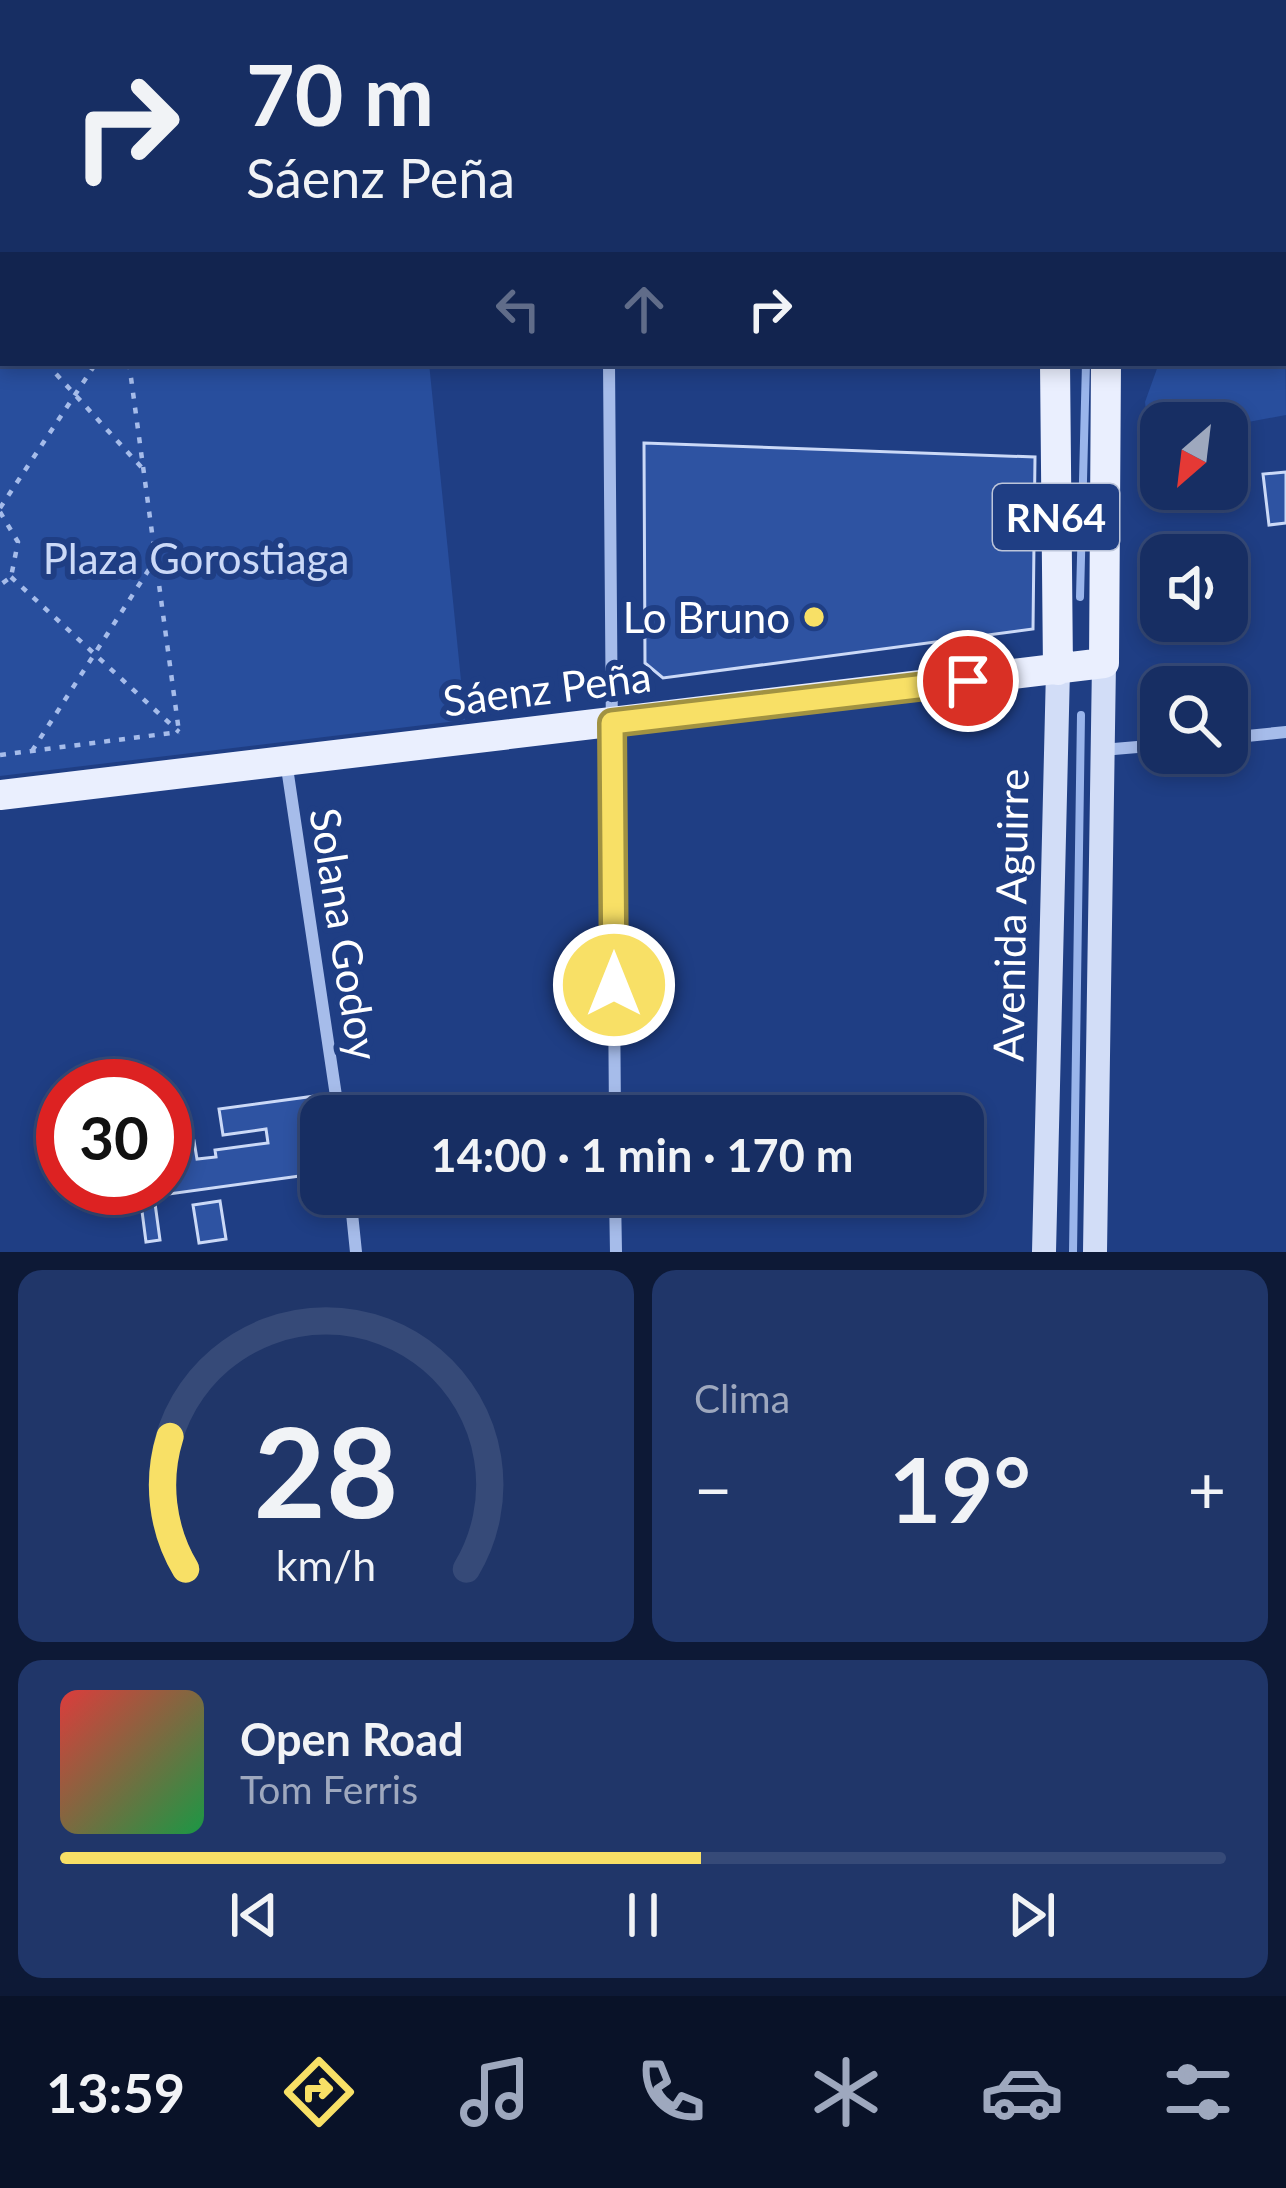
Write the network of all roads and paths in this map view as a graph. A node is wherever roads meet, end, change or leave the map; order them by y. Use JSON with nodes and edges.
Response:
{"nodes":[{"id":1,"x":49,"y":366,"type":"edge"},
{"id":2,"x":94,"y":366,"type":"edge"},
{"id":3,"x":129,"y":366,"type":"edge"},
{"id":4,"x":609,"y":366,"type":"edge"},
{"id":5,"x":1055,"y":366,"type":"edge"},
{"id":6,"x":1106,"y":366,"type":"edge"},
{"id":7,"x":1122,"y":366,"type":"edge"},
{"id":8,"x":75,"y":395,"type":"junction"},
{"id":9,"x":1104,"y":446,"type":"junction"},
{"id":10,"x":143,"y":469,"type":"junction"},
{"id":11,"x":0,"y":510,"type":"edge"},
{"id":12,"x":155,"y":560,"type":"junction"},
{"id":13,"x":11,"y":578,"type":"junction"},
{"id":14,"x":0,"y":585,"type":"edge"},
{"id":15,"x":94,"y":654,"type":"junction"},
{"id":16,"x":1104,"y":663,"type":"junction"},
{"id":17,"x":1058,"y":670,"type":"junction"},
{"id":18,"x":612,"y":723,"type":"junction"},
{"id":19,"x":179,"y":731,"type":"junction"},
{"id":20,"x":1286,"y":732,"type":"edge"},
{"id":21,"x":1248,"y":736,"type":"edge"},
{"id":22,"x":1140,"y":747,"type":"edge"},
{"id":23,"x":32,"y":751,"type":"junction"},
{"id":24,"x":1101,"y":751,"type":"junction"},
{"id":25,"x":0,"y":755,"type":"edge"},
{"id":26,"x":286,"y":761,"type":"junction"},
{"id":27,"x":0,"y":795,"type":"edge"},
{"id":28,"x":336,"y":1095,"type":"edge"},
{"id":29,"x":615,"y":1095,"type":"edge"},
{"id":30,"x":352,"y":1215,"type":"edge"},
{"id":31,"x":615,"y":1215,"type":"edge"},
{"id":32,"x":356,"y":1252,"type":"edge"},
{"id":33,"x":616,"y":1252,"type":"edge"},
{"id":34,"x":1044,"y":1252,"type":"edge"},
{"id":35,"x":1095,"y":1252,"type":"edge"}],
"edges":[{"from":1,"to":8,"type":"path"},
{"from":2,"to":8,"type":"path"},
{"from":3,"to":10,"type":"path"},
{"from":4,"to":18,"type":"street"},
{"from":5,"to":17,"type":"main road","name":"Avenida Aguirre","number":"RN64"},
{"from":6,"to":9,"type":"main road","number":"RN64"},
{"from":7,"to":9,"type":"main road"},
{"from":8,"to":10,"type":"path"},
{"from":8,"to":11,"type":"path"},
{"from":9,"to":16,"type":"main road","number":"RN64"},
{"from":10,"to":12,"type":"path"},
{"from":11,"to":13,"type":"path"},
{"from":12,"to":15,"type":"path"},
{"from":12,"to":19,"type":"path"},
{"from":13,"to":14,"type":"path"},
{"from":13,"to":15,"type":"path"},
{"from":15,"to":19,"type":"path"},
{"from":15,"to":23,"type":"path"},
{"from":16,"to":17,"type":"main road","name":"Sáenz Peña"},
{"from":16,"to":24,"type":"main road"},
{"from":17,"to":18,"type":"main road","name":"Sáenz Peña"},
{"from":17,"to":34,"type":"main road","name":"Avenida Aguirre"},
{"from":18,"to":26,"type":"main road","name":"Sáenz Peña"},
{"from":18,"to":29,"type":"street"},
{"from":19,"to":23,"type":"path"},
{"from":20,"to":21,"type":"street"},
{"from":22,"to":24,"type":"street"},
{"from":23,"to":25,"type":"path"},
{"from":24,"to":35,"type":"main road"},
{"from":26,"to":27,"type":"main road","name":"Sáenz Peña"},
{"from":26,"to":28,"type":"street","name":"Solana Godoy"},
{"from":30,"to":32,"type":"street"},
{"from":31,"to":33,"type":"street"}]}
